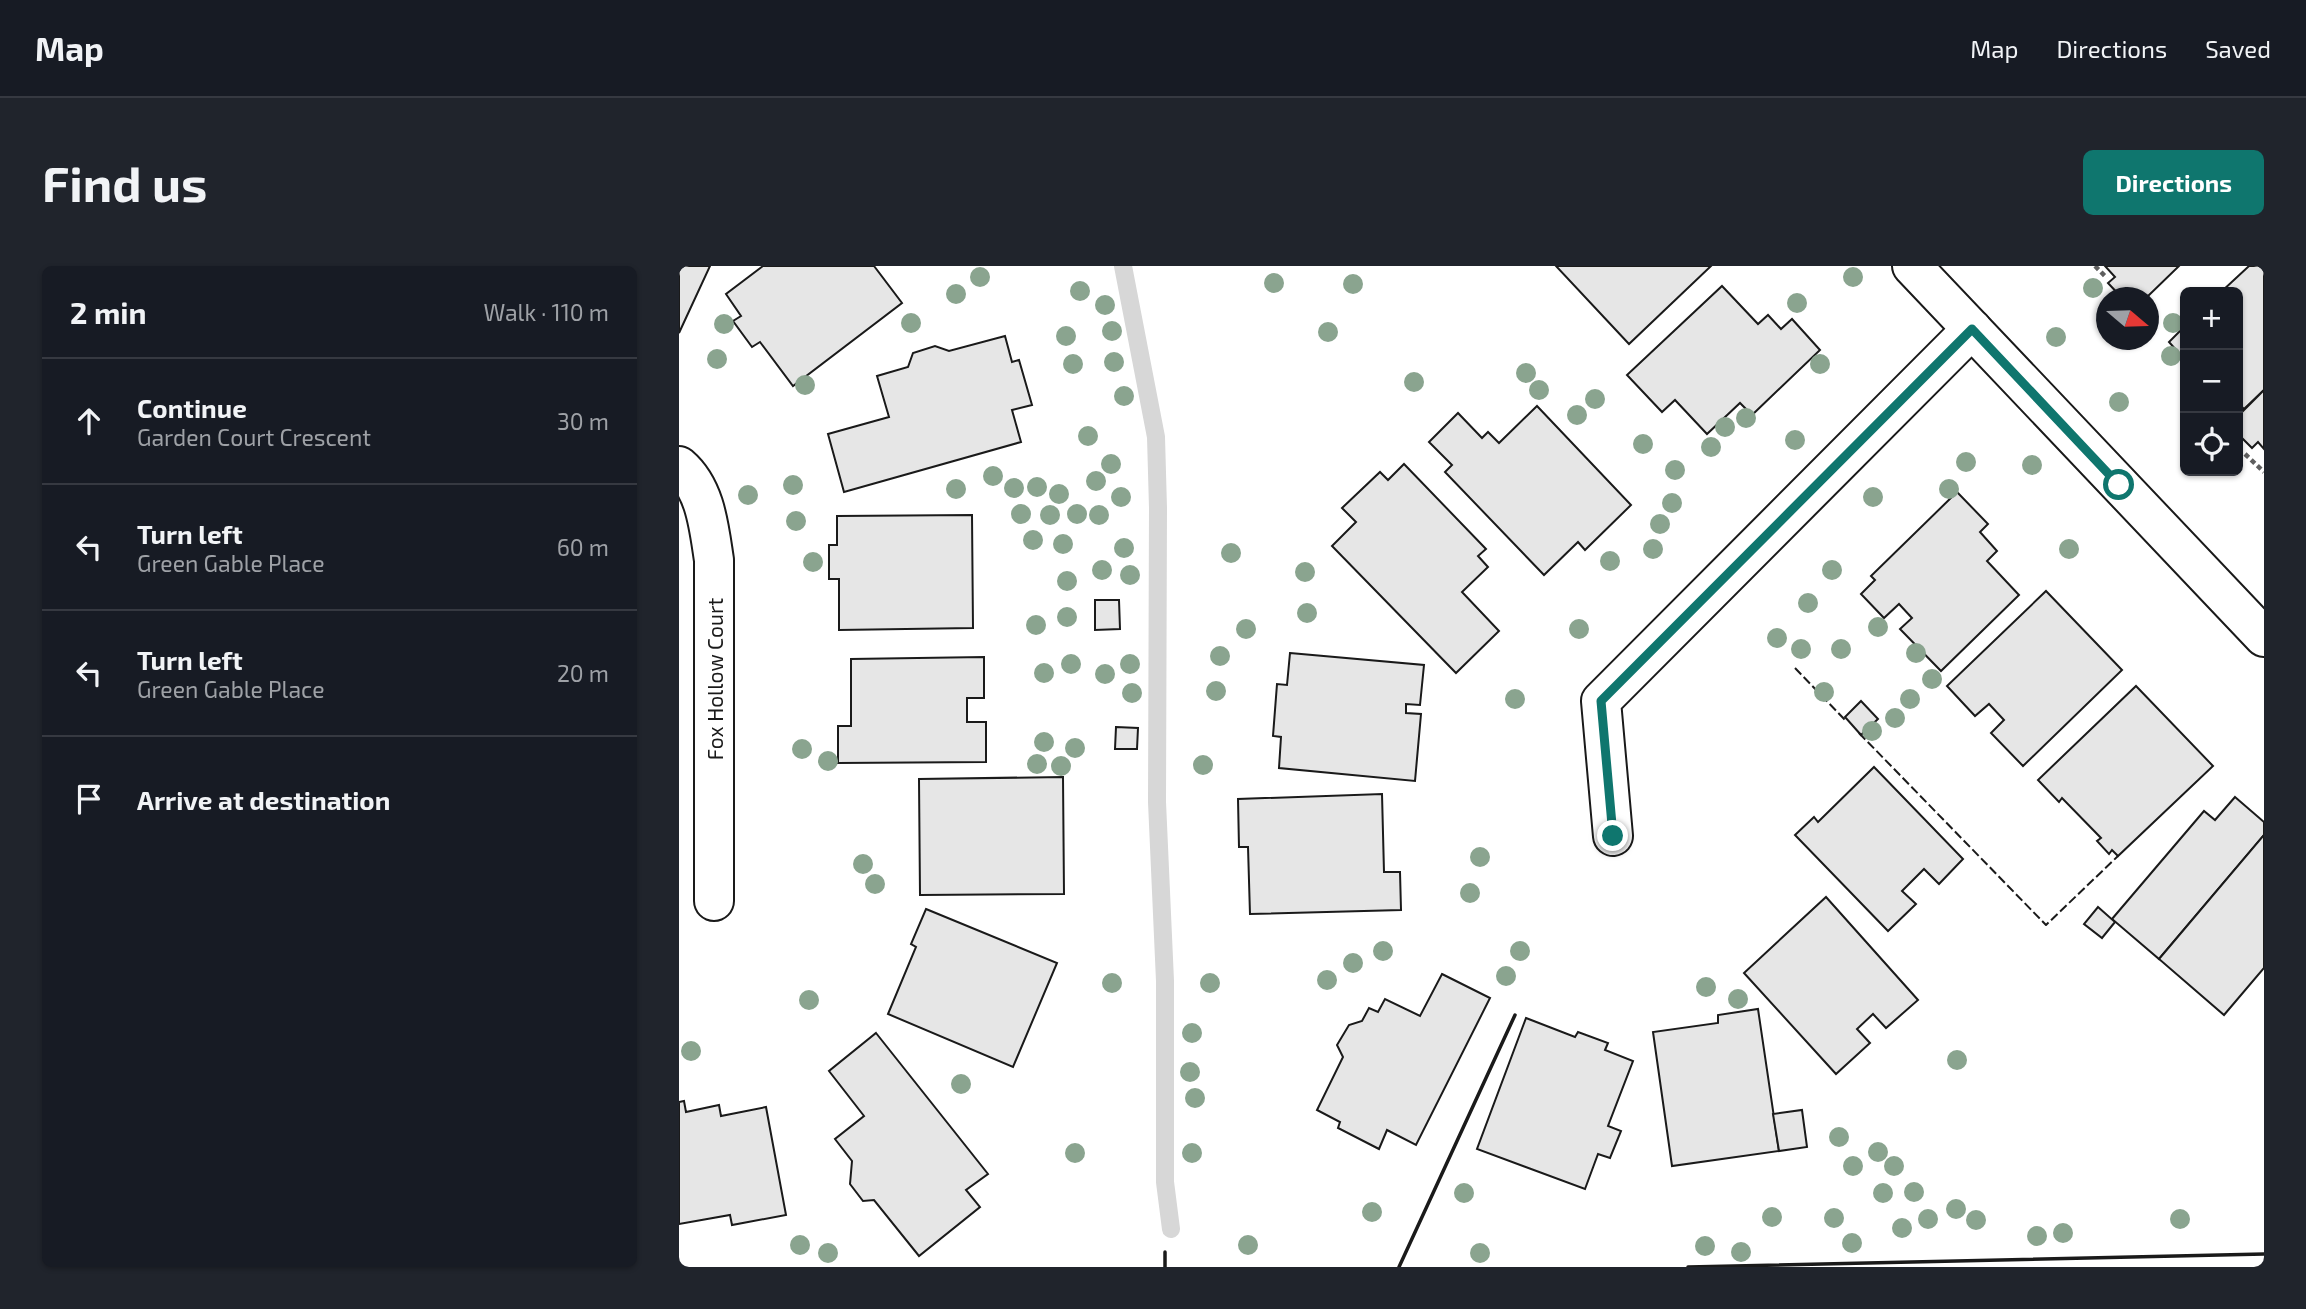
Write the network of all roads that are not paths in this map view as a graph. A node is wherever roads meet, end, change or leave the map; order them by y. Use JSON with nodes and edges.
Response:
{"nodes":[{"id":1,"x":1912,"y":266,"type":"edge"},
{"id":2,"x":1972,"y":329,"type":"junction"},
{"id":3,"x":679,"y":466,"type":"edge"},
{"id":4,"x":2264,"y":637,"type":"edge"},
{"id":5,"x":1613,"y":836,"type":"dead end"},
{"id":6,"x":714,"y":901,"type":"dead end"}],
"edges":[{"from":1,"to":2,"type":"street"},
{"from":2,"to":4,"type":"street"},
{"from":2,"to":5,"type":"street"},
{"from":3,"to":6,"type":"street","name":"Fox Hollow Court"}]}
